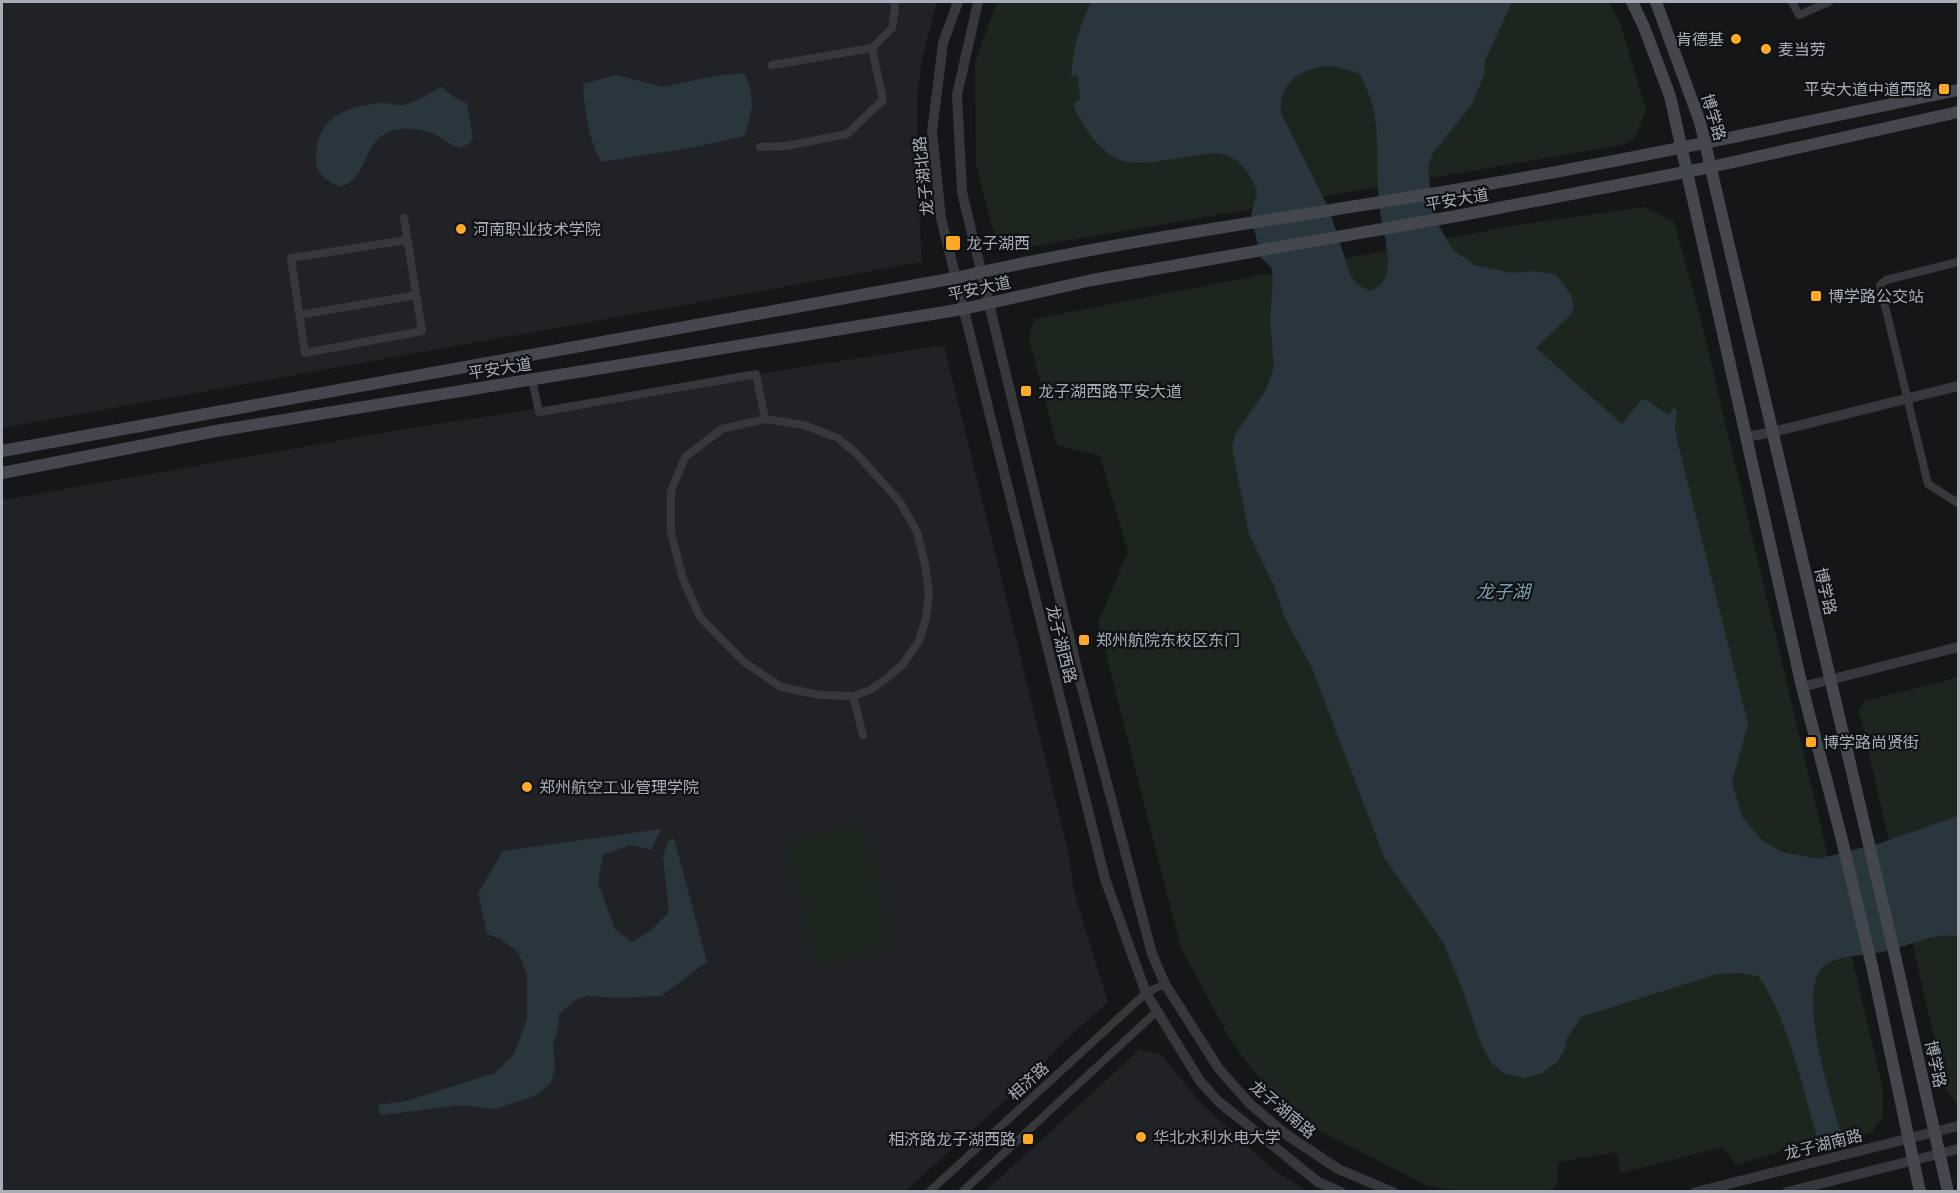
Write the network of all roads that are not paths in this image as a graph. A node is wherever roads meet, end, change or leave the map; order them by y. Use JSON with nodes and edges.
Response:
{"nodes":[{"id":1,"x":894,"y":2,"type":"edge"},
{"id":2,"x":958,"y":2,"type":"edge"},
{"id":3,"x":978,"y":2,"type":"edge"},
{"id":4,"x":1632,"y":2,"type":"edge"},
{"id":5,"x":1656,"y":2,"type":"edge"},
{"id":6,"x":1792,"y":2,"type":"edge"},
{"id":7,"x":1829,"y":2,"type":"edge"},
{"id":8,"x":872,"y":48,"type":"junction"},
{"id":9,"x":772,"y":65,"type":"dead end"},
{"id":10,"x":1959,"y":90,"type":"edge"},
{"id":11,"x":1959,"y":112,"type":"edge"},
{"id":12,"x":1706,"y":143,"type":"junction"},
{"id":13,"x":760,"y":147,"type":"dead end"},
{"id":14,"x":1683,"y":148,"type":"junction"},
{"id":15,"x":1711,"y":167,"type":"junction"},
{"id":16,"x":1687,"y":171,"type":"junction"},
{"id":17,"x":404,"y":218,"type":"dead end"},
{"id":18,"x":407,"y":240,"type":"junction"},
{"id":19,"x":1959,"y":262,"type":"edge"},
{"id":20,"x":981,"y":272,"type":"junction"},
{"id":21,"x":955,"y":278,"type":"junction"},
{"id":22,"x":416,"y":295,"type":"junction"},
{"id":23,"x":988,"y":303,"type":"junction"},
{"id":24,"x":963,"y":309,"type":"junction"},
{"id":25,"x":300,"y":315,"type":"junction"},
{"id":26,"x":532,"y":379,"type":"junction"},
{"id":27,"x":1959,"y":386,"type":"edge"},
{"id":28,"x":1907,"y":399,"type":"junction"},
{"id":29,"x":765,"y":419,"type":"junction"},
{"id":30,"x":1773,"y":432,"type":"junction"},
{"id":31,"x":1746,"y":437,"type":"junction"},
{"id":32,"x":2,"y":451,"type":"edge"},
{"id":33,"x":2,"y":473,"type":"edge"},
{"id":34,"x":1959,"y":503,"type":"edge"},
{"id":35,"x":1959,"y":647,"type":"edge"},
{"id":36,"x":1829,"y":680,"type":"junction"},
{"id":37,"x":1802,"y":687,"type":"junction"},
{"id":38,"x":853,"y":696,"type":"junction"},
{"id":39,"x":863,"y":735,"type":"dead end"},
{"id":40,"x":1165,"y":984,"type":"junction"},
{"id":41,"x":1146,"y":993,"type":"junction"},
{"id":42,"x":1156,"y":1012,"type":"junction"},
{"id":43,"x":1959,"y":1126,"type":"edge"},
{"id":44,"x":1934,"y":1132,"type":"junction"},
{"id":45,"x":1909,"y":1138,"type":"junction"},
{"id":46,"x":1959,"y":1149,"type":"edge"},
{"id":47,"x":1939,"y":1154,"type":"junction"},
{"id":48,"x":1913,"y":1162,"type":"junction"},
{"id":49,"x":929,"y":1191,"type":"edge"},
{"id":50,"x":962,"y":1191,"type":"edge"},
{"id":51,"x":1341,"y":1191,"type":"edge"},
{"id":52,"x":1393,"y":1191,"type":"edge"},
{"id":53,"x":1696,"y":1191,"type":"edge"},
{"id":54,"x":1787,"y":1191,"type":"edge"},
{"id":55,"x":1920,"y":1191,"type":"edge"},
{"id":56,"x":1948,"y":1191,"type":"edge"}],
"edges":[{"from":1,"to":8,"type":"street"},
{"from":2,"to":21,"type":"street","name":"龙子湖北路"},
{"from":3,"to":20,"type":"street"},
{"from":4,"to":14,"type":"main road"},
{"from":5,"to":12,"type":"main road","name":"博学路"},
{"from":6,"to":7,"type":"street"},
{"from":8,"to":9,"type":"street"},
{"from":8,"to":13,"type":"street"},
{"from":10,"to":12,"type":"main road","name":"平安大道"},
{"from":11,"to":15,"type":"main road","name":"平安大道"},
{"from":12,"to":14,"type":"main road","name":"平安大道"},
{"from":12,"to":15,"type":"main road","name":"博学路"},
{"from":14,"to":16,"type":"main road"},
{"from":14,"to":20,"type":"main road","name":"平安大道"},
{"from":15,"to":16,"type":"main road","name":"平安大道"},
{"from":15,"to":30,"type":"main road","name":"博学路"},
{"from":16,"to":23,"type":"main road","name":"平安大道"},
{"from":16,"to":31,"type":"main road"},
{"from":17,"to":18,"type":"street"},
{"from":18,"to":22,"type":"street"},
{"from":18,"to":25,"type":"street"},
{"from":19,"to":28,"type":"street"},
{"from":20,"to":21,"type":"main road","name":"平安大道"},
{"from":20,"to":23,"type":"street","name":"龙子湖西路"},
{"from":21,"to":24,"type":"street","name":"龙子湖西路"},
{"from":21,"to":32,"type":"main road","name":"平安大道"},
{"from":22,"to":25,"type":"street"},
{"from":22,"to":25,"type":"street"},
{"from":23,"to":24,"type":"main road","name":"平安大道"},
{"from":23,"to":40,"type":"street","name":"龙子湖西路"},
{"from":24,"to":26,"type":"main road","name":"平安大道"},
{"from":24,"to":41,"type":"street","name":"龙子湖西路"},
{"from":26,"to":29,"type":"street"},
{"from":26,"to":33,"type":"main road","name":"平安大道"},
{"from":27,"to":28,"type":"street"},
{"from":28,"to":30,"type":"street"},
{"from":28,"to":34,"type":"street"},
{"from":29,"to":38,"type":"street"},
{"from":29,"to":38,"type":"street"},
{"from":30,"to":31,"type":"street"},
{"from":30,"to":36,"type":"main road","name":"博学路"},
{"from":31,"to":37,"type":"main road"},
{"from":35,"to":36,"type":"street"},
{"from":36,"to":37,"type":"street"},
{"from":36,"to":44,"type":"main road","name":"博学路"},
{"from":37,"to":45,"type":"main road"},
{"from":38,"to":39,"type":"street"},
{"from":40,"to":41,"type":"street","name":"相济路"},
{"from":40,"to":52,"type":"street","name":"龙子湖南路"},
{"from":41,"to":42,"type":"street","name":"龙子湖西路"},
{"from":41,"to":49,"type":"street","name":"相济路"},
{"from":42,"to":50,"type":"street"},
{"from":42,"to":51,"type":"street","name":"龙子湖南路"},
{"from":43,"to":44,"type":"street","name":"龙子湖南路"},
{"from":44,"to":45,"type":"street","name":"龙子湖南路"},
{"from":44,"to":47,"type":"main road","name":"博学路"},
{"from":45,"to":48,"type":"main road"},
{"from":45,"to":53,"type":"street","name":"龙子湖南路"},
{"from":46,"to":47,"type":"street"},
{"from":47,"to":48,"type":"street"},
{"from":47,"to":56,"type":"main road","name":"博学路"},
{"from":48,"to":54,"type":"street"},
{"from":48,"to":55,"type":"main road"}]}
